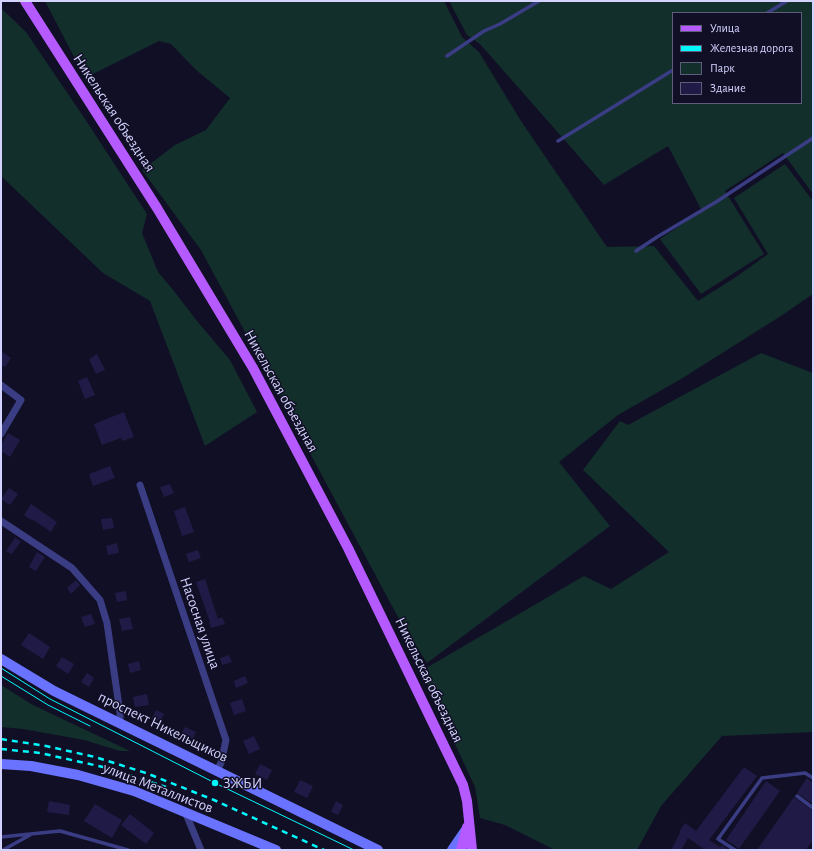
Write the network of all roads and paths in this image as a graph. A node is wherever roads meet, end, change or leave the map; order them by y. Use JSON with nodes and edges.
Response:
{"nodes":[{"id":1,"x":25,"y":1,"type":"edge"},
{"id":2,"x":540,"y":1,"type":"edge"},
{"id":3,"x":787,"y":1,"type":"edge"},
{"id":4,"x":769,"y":12,"type":"edge"},
{"id":5,"x":447,"y":56,"type":"dead end"},
{"id":6,"x":672,"y":71,"type":"edge"},
{"id":7,"x":813,"y":138,"type":"edge"},
{"id":8,"x":558,"y":141,"type":"dead end"},
{"id":9,"x":636,"y":251,"type":"dead end"},
{"id":10,"x":1,"y":385,"type":"edge"},
{"id":11,"x":1,"y":434,"type":"edge"},
{"id":12,"x":140,"y":485,"type":"dead end"},
{"id":13,"x":1,"y":522,"type":"edge"},
{"id":14,"x":1,"y":658,"type":"edge"},
{"id":15,"x":120,"y":724,"type":"junction"},
{"id":16,"x":1,"y":764,"type":"edge"},
{"id":17,"x":217,"y":770,"type":"junction"},
{"id":18,"x":813,"y":778,"type":"edge"},
{"id":19,"x":797,"y":796,"type":"dead end"},
{"id":20,"x":813,"y":808,"type":"edge"},
{"id":21,"x":186,"y":814,"type":"junction"},
{"id":22,"x":468,"y":821,"type":"junction"},
{"id":23,"x":32,"y":834,"type":"junction"},
{"id":24,"x":1,"y":837,"type":"edge"},
{"id":25,"x":3,"y":850,"type":"edge"},
{"id":26,"x":128,"y":850,"type":"edge"},
{"id":27,"x":201,"y":850,"type":"edge"},
{"id":28,"x":276,"y":850,"type":"edge"},
{"id":29,"x":378,"y":850,"type":"edge"},
{"id":30,"x":452,"y":850,"type":"edge"},
{"id":31,"x":461,"y":850,"type":"edge"},
{"id":32,"x":472,"y":850,"type":"edge"},
{"id":33,"x":735,"y":850,"type":"edge"}],
"edges":[{"from":1,"to":22,"type":"main road","name":"Никельская объездная"},
{"from":2,"to":5,"type":"lane"},
{"from":3,"to":4,"type":"lane"},
{"from":6,"to":8,"type":"lane"},
{"from":7,"to":9,"type":"lane"},
{"from":10,"to":11,"type":"street"},
{"from":12,"to":17,"type":"street","name":"Насосная улица"},
{"from":13,"to":15,"type":"street"},
{"from":14,"to":15,"type":"main road","name":"проспект Никельщиков"},
{"from":15,"to":17,"type":"main road","name":"проспект Никельщиков"},
{"from":16,"to":21,"type":"main road","name":"улица Металлистов"},
{"from":17,"to":29,"type":"main road","name":"проспект Никельщиков"},
{"from":18,"to":33,"type":"lane"},
{"from":19,"to":20,"type":"lane"},
{"from":21,"to":27,"type":"street"},
{"from":21,"to":28,"type":"main road","name":"улица Металлистов"},
{"from":22,"to":30,"type":"main road"},
{"from":22,"to":31,"type":"main road"},
{"from":22,"to":32,"type":"main road","name":"Никельская объездная"},
{"from":23,"to":24,"type":"lane"},
{"from":23,"to":25,"type":"lane"},
{"from":23,"to":26,"type":"lane"}]}
